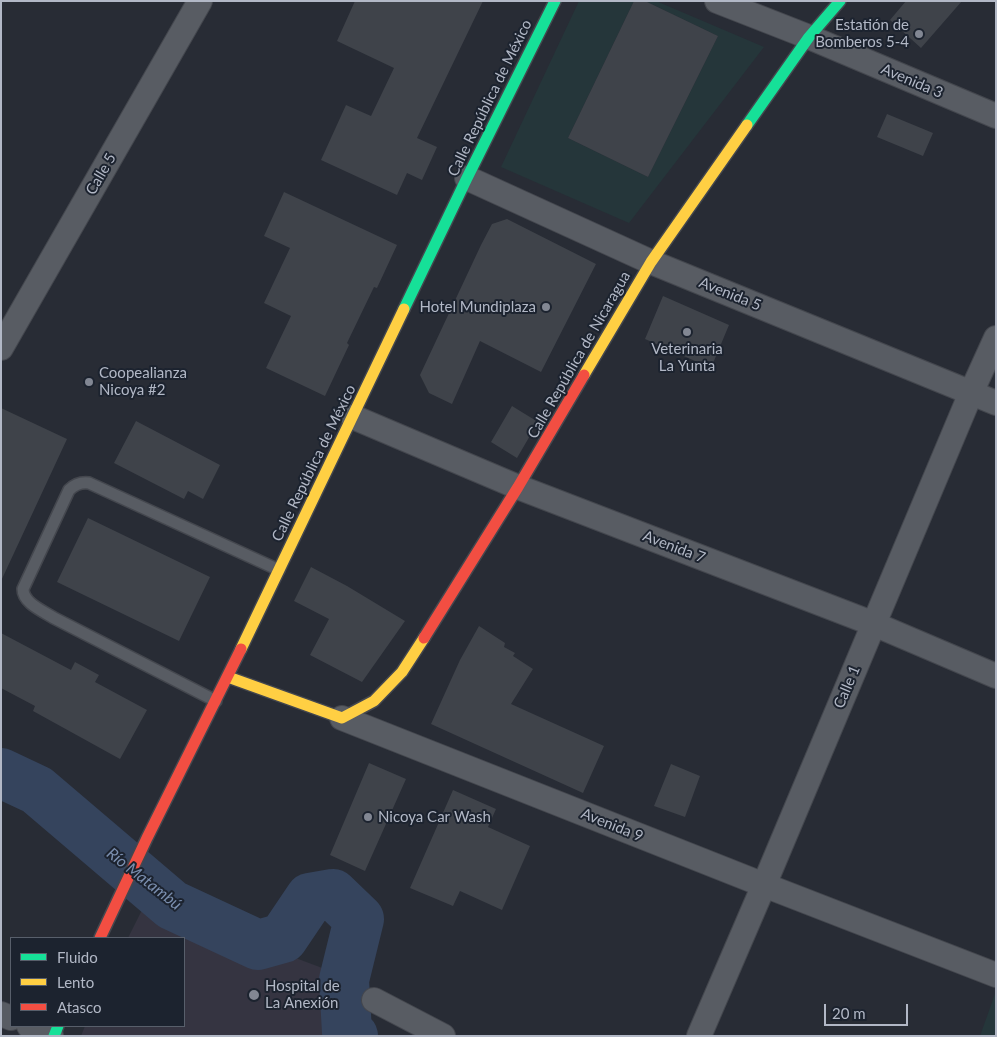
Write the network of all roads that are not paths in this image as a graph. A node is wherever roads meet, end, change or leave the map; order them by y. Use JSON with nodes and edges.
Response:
{"nodes":[{"id":1,"x":200,"y":1,"type":"edge"},
{"id":2,"x":555,"y":1,"type":"edge"},
{"id":3,"x":717,"y":1,"type":"edge"},
{"id":4,"x":840,"y":1,"type":"edge"},
{"id":5,"x":809,"y":37,"type":"junction"},
{"id":6,"x":996,"y":116,"type":"edge"},
{"id":7,"x":467,"y":178,"type":"junction"},
{"id":8,"x":651,"y":262,"type":"junction"},
{"id":9,"x":996,"y":338,"type":"edge"},
{"id":10,"x":1,"y":348,"type":"edge"},
{"id":11,"x":971,"y":393,"type":"junction"},
{"id":12,"x":996,"y":403,"type":"edge"},
{"id":13,"x":353,"y":417,"type":"junction"},
{"id":14,"x":518,"y":488,"type":"junction"},
{"id":15,"x":279,"y":570,"type":"junction"},
{"id":16,"x":874,"y":624,"type":"junction"},
{"id":17,"x":996,"y":676,"type":"edge"},
{"id":18,"x":228,"y":677,"type":"junction"},
{"id":19,"x":216,"y":701,"type":"junction"},
{"id":20,"x":342,"y":718,"type":"junction"},
{"id":21,"x":764,"y":885,"type":"junction"},
{"id":22,"x":100,"y":937,"type":"edge"},
{"id":23,"x":996,"y":975,"type":"edge"},
{"id":24,"x":374,"y":1000,"type":"dead end"},
{"id":25,"x":30,"y":1027,"type":"edge"},
{"id":26,"x":52,"y":1036,"type":"edge"},
{"id":27,"x":443,"y":1036,"type":"edge"},
{"id":28,"x":699,"y":1036,"type":"edge"}],
"edges":[{"from":1,"to":10,"type":"street","name":"Calle 5"},
{"from":2,"to":7,"type":"main road","name":"Calle República de México"},
{"from":3,"to":5,"type":"street","name":"Avenida 3"},
{"from":4,"to":5,"type":"main road","name":"Calle República de Nicaragua"},
{"from":5,"to":6,"type":"street","name":"Avenida 3"},
{"from":5,"to":8,"type":"main road","name":"Calle República de Nicaragua"},
{"from":7,"to":8,"type":"street","name":"Avenida 5"},
{"from":7,"to":13,"type":"main road","name":"Calle República de México"},
{"from":8,"to":11,"type":"street","name":"Avenida 5"},
{"from":8,"to":14,"type":"main road","name":"Calle República de Nicaragua"},
{"from":9,"to":11,"type":"street","name":"Calle 1"},
{"from":11,"to":12,"type":"street","name":"Avenida 5"},
{"from":11,"to":16,"type":"street","name":"Calle 1"},
{"from":13,"to":14,"type":"street","name":"Avenida 7"},
{"from":13,"to":15,"type":"main road","name":"Calle República de México"},
{"from":14,"to":16,"type":"street","name":"Avenida 7"},
{"from":14,"to":20,"type":"main road","name":"Calle República de Nicaragua"},
{"from":15,"to":18,"type":"main road","name":"Calle República de México"},
{"from":15,"to":19,"type":"lane"},
{"from":16,"to":17,"type":"street","name":"Avenida 7"},
{"from":16,"to":21,"type":"street","name":"Calle 1"},
{"from":18,"to":19,"type":"main road","name":"Calle República de México"},
{"from":18,"to":20,"type":"main road","name":"Avenida 9"},
{"from":19,"to":22,"type":"main road","name":"Calle República de México"},
{"from":20,"to":21,"type":"street","name":"Avenida 9"},
{"from":21,"to":23,"type":"street","name":"Avenida 9"},
{"from":21,"to":28,"type":"street","name":"Calle 1"},
{"from":24,"to":27,"type":"street"},
{"from":25,"to":26,"type":"street"}]}
